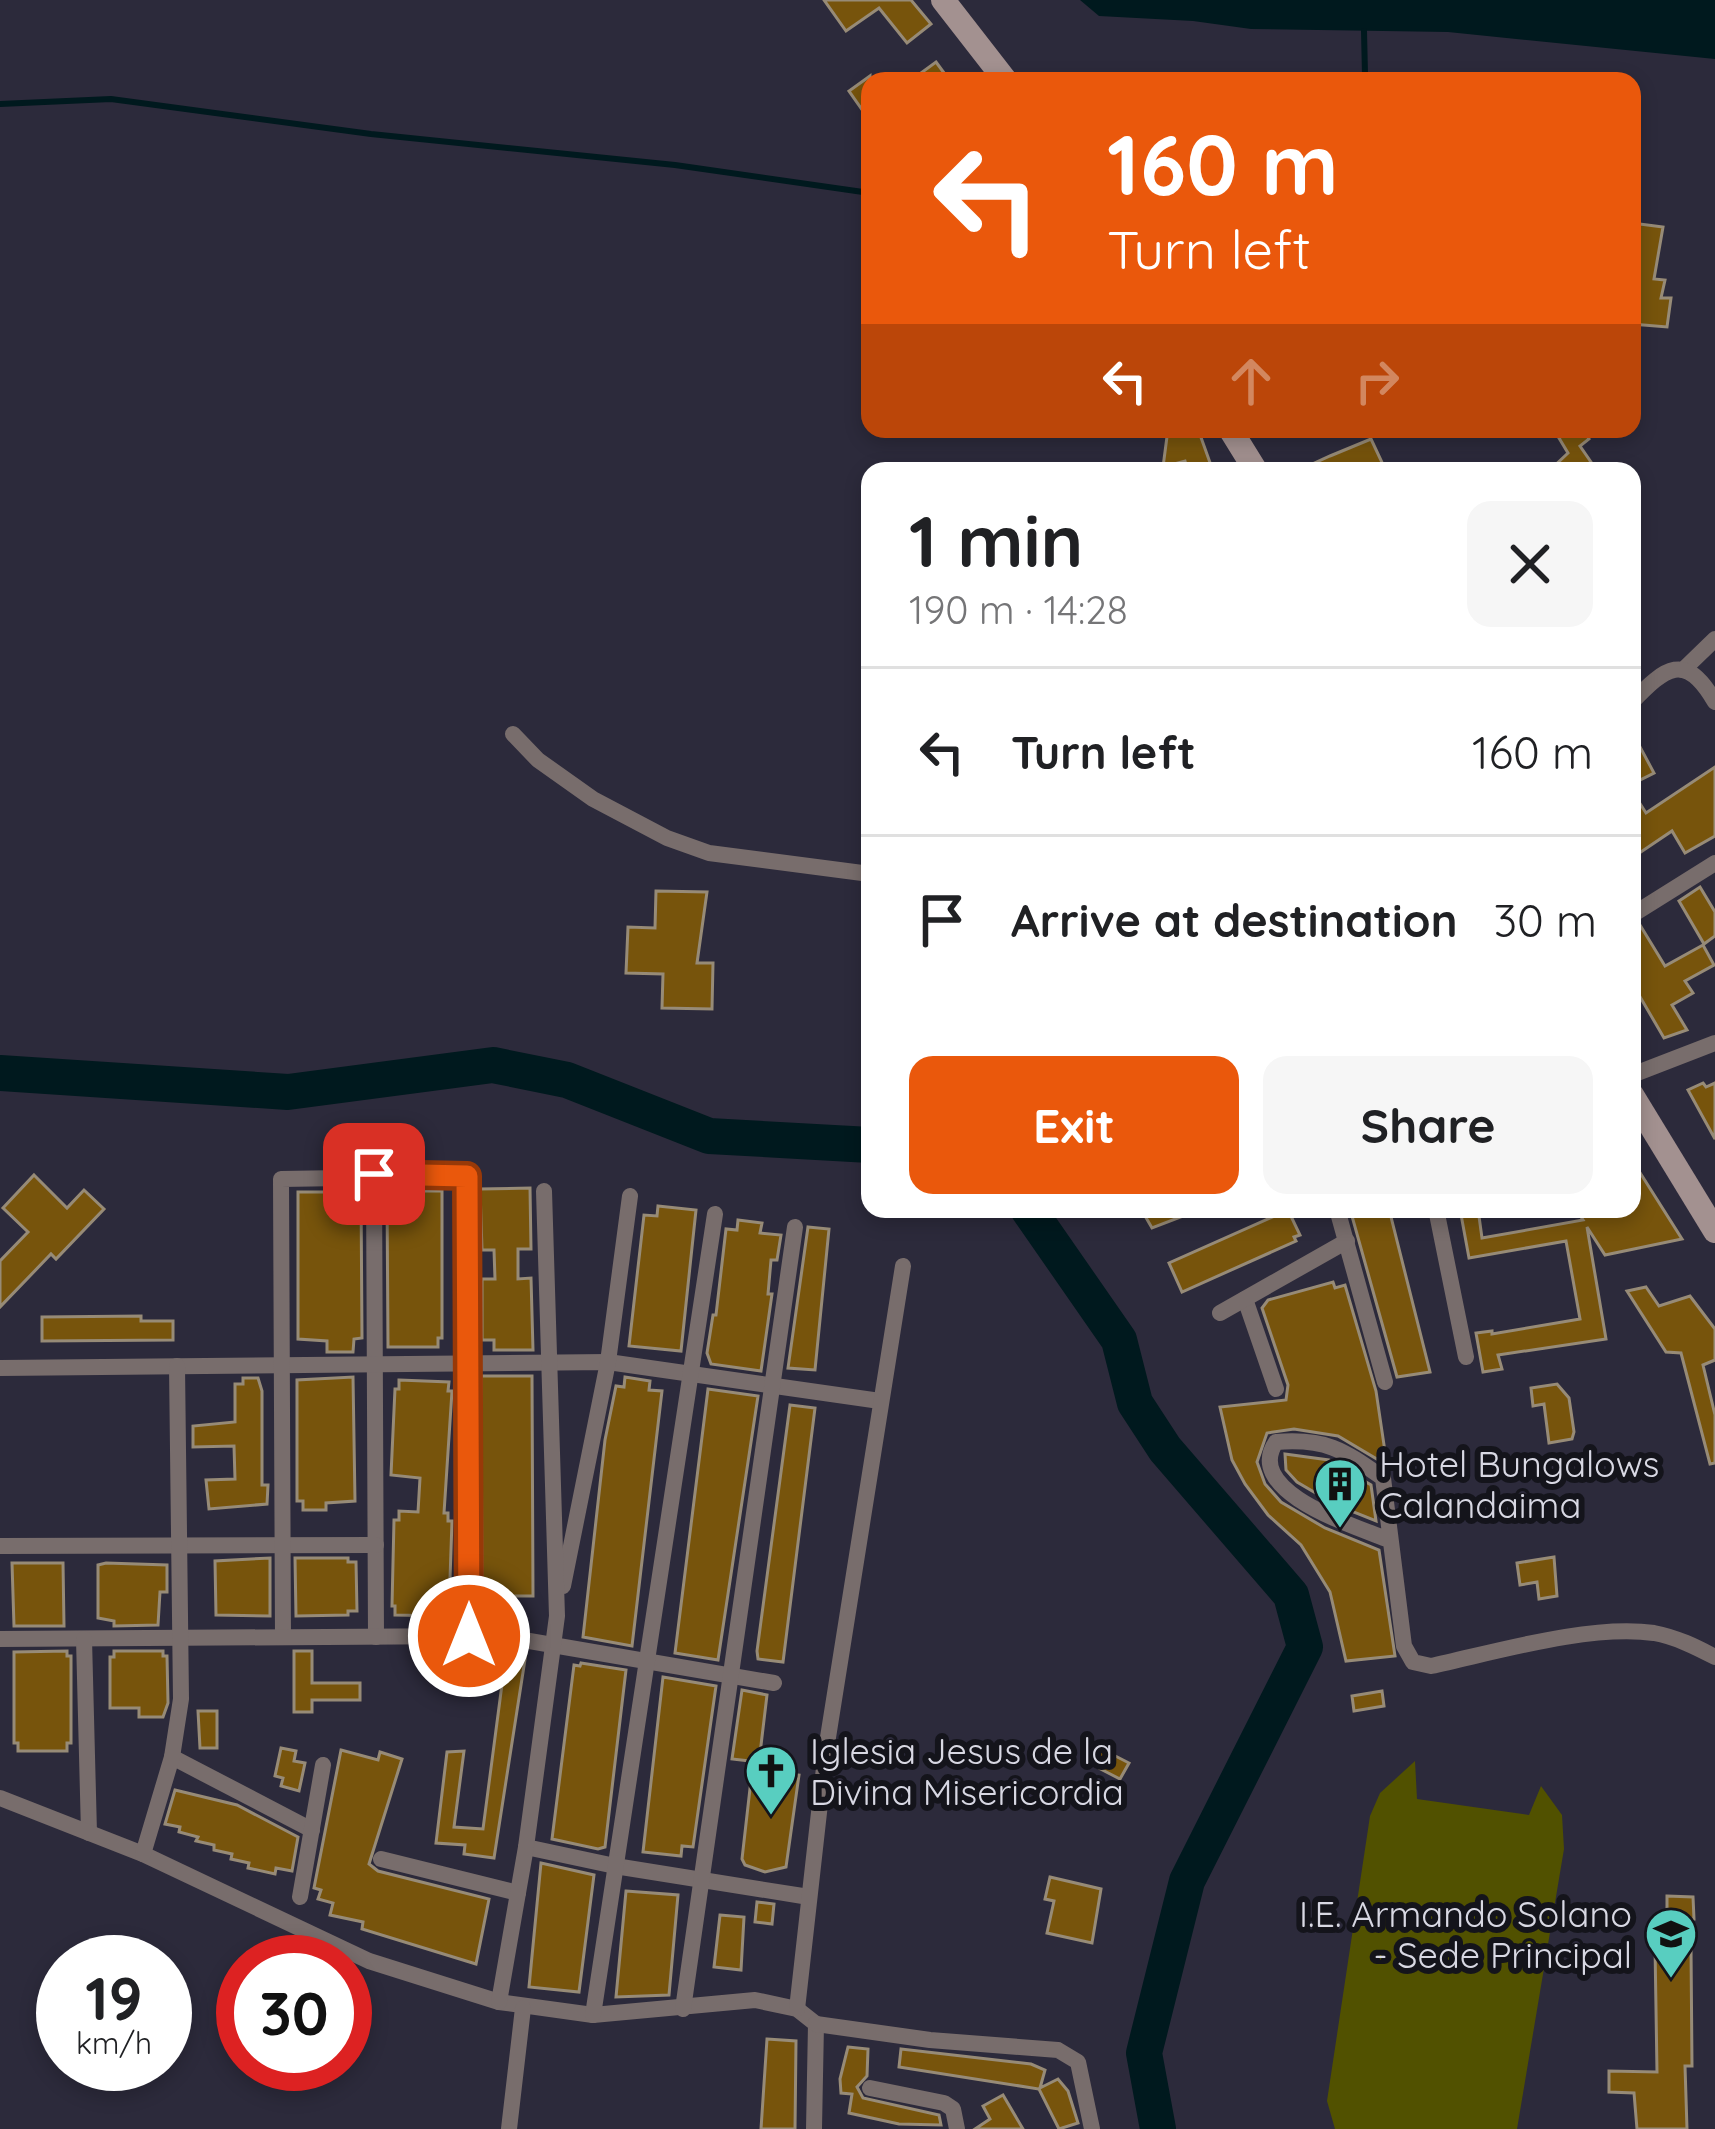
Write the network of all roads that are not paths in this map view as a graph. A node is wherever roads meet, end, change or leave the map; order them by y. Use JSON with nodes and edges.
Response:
{"nodes":[{"id":1,"x":943,"y":0,"type":"edge"},
{"id":2,"x":999,"y":72,"type":"edge"},
{"id":3,"x":1715,"y":639,"type":"edge"},
{"id":4,"x":1683,"y":670,"type":"junction"},
{"id":5,"x":1641,"y":693,"type":"edge"},
{"id":6,"x":1715,"y":702,"type":"edge"},
{"id":7,"x":513,"y":734,"type":"dead end"},
{"id":8,"x":1715,"y":863,"type":"edge"},
{"id":9,"x":861,"y":873,"type":"edge"},
{"id":10,"x":1641,"y":910,"type":"edge"},
{"id":11,"x":1715,"y":1043,"type":"edge"},
{"id":12,"x":1641,"y":1072,"type":"edge"},
{"id":13,"x":1641,"y":1110,"type":"edge"},
{"id":14,"x":374,"y":1174,"type":"junction"},
{"id":15,"x":544,"y":1190,"type":"dead end"},
{"id":16,"x":630,"y":1196,"type":"dead end"},
{"id":17,"x":715,"y":1214,"type":"dead end"},
{"id":18,"x":1340,"y":1218,"type":"edge"},
{"id":19,"x":1438,"y":1218,"type":"edge"},
{"id":20,"x":795,"y":1227,"type":"dead end"},
{"id":21,"x":1715,"y":1231,"type":"edge"},
{"id":22,"x":1347,"y":1241,"type":"junction"},
{"id":23,"x":903,"y":1267,"type":"dead end"},
{"id":24,"x":1245,"y":1299,"type":"junction"},
{"id":25,"x":1220,"y":1313,"type":"dead end"},
{"id":26,"x":1466,"y":1358,"type":"dead end"},
{"id":27,"x":608,"y":1363,"type":"junction"},
{"id":28,"x":468,"y":1364,"type":"junction"},
{"id":29,"x":550,"y":1364,"type":"junction"},
{"id":30,"x":282,"y":1365,"type":"junction"},
{"id":31,"x":375,"y":1365,"type":"junction"},
{"id":32,"x":177,"y":1366,"type":"junction"},
{"id":33,"x":0,"y":1368,"type":"edge"},
{"id":34,"x":690,"y":1374,"type":"junction"},
{"id":35,"x":1384,"y":1382,"type":"dead end"},
{"id":36,"x":772,"y":1386,"type":"junction"},
{"id":37,"x":1276,"y":1389,"type":"dead end"},
{"id":38,"x":880,"y":1401,"type":"junction"},
{"id":39,"x":1389,"y":1540,"type":"junction"},
{"id":40,"x":283,"y":1545,"type":"junction"},
{"id":41,"x":376,"y":1545,"type":"junction"},
{"id":42,"x":0,"y":1546,"type":"edge"},
{"id":43,"x":181,"y":1546,"type":"junction"},
{"id":44,"x":557,"y":1616,"type":"junction"},
{"id":45,"x":376,"y":1636,"type":"junction"},
{"id":46,"x":469,"y":1636,"type":"junction"},
{"id":47,"x":283,"y":1637,"type":"junction"},
{"id":48,"x":183,"y":1638,"type":"junction"},
{"id":49,"x":84,"y":1639,"type":"junction"},
{"id":50,"x":0,"y":1640,"type":"edge"},
{"id":51,"x":555,"y":1646,"type":"junction"},
{"id":52,"x":1715,"y":1657,"type":"edge"},
{"id":53,"x":646,"y":1661,"type":"junction"},
{"id":54,"x":731,"y":1676,"type":"junction"},
{"id":55,"x":774,"y":1683,"type":"dead end"},
{"id":56,"x":172,"y":1757,"type":"junction"},
{"id":57,"x":323,"y":1766,"type":"dead end"},
{"id":58,"x":0,"y":1798,"type":"edge"},
{"id":59,"x":312,"y":1829,"type":"junction"},
{"id":60,"x":89,"y":1833,"type":"junction"},
{"id":61,"x":526,"y":1847,"type":"junction"},
{"id":62,"x":142,"y":1854,"type":"junction"},
{"id":63,"x":381,"y":1859,"type":"dead end"},
{"id":64,"x":616,"y":1866,"type":"junction"},
{"id":65,"x":701,"y":1879,"type":"junction"},
{"id":66,"x":518,"y":1893,"type":"junction"},
{"id":67,"x":300,"y":1897,"type":"dead end"},
{"id":68,"x":809,"y":1897,"type":"junction"},
{"id":69,"x":499,"y":2002,"type":"junction"},
{"id":70,"x":523,"y":2008,"type":"junction"},
{"id":71,"x":683,"y":2009,"type":"junction"},
{"id":72,"x":797,"y":2009,"type":"junction"},
{"id":73,"x":593,"y":2014,"type":"junction"},
{"id":74,"x":817,"y":2024,"type":"junction"},
{"id":75,"x":871,"y":2088,"type":"dead end"},
{"id":76,"x":508,"y":2129,"type":"edge"},
{"id":77,"x":815,"y":2129,"type":"edge"},
{"id":78,"x":957,"y":2129,"type":"edge"},
{"id":79,"x":1092,"y":2129,"type":"edge"}],
"edges":[{"from":1,"to":2,"type":"main road"},
{"from":3,"to":4,"type":"street"},
{"from":4,"to":5,"type":"street"},
{"from":4,"to":6,"type":"street"},
{"from":7,"to":9,"type":"street"},
{"from":8,"to":10,"type":"street"},
{"from":11,"to":12,"type":"street"},
{"from":13,"to":21,"type":"main road"},
{"from":14,"to":28,"type":"street"},
{"from":14,"to":30,"type":"street"},
{"from":14,"to":31,"type":"street"},
{"from":15,"to":29,"type":"street"},
{"from":16,"to":27,"type":"street"},
{"from":17,"to":34,"type":"street"},
{"from":18,"to":22,"type":"street"},
{"from":19,"to":26,"type":"street"},
{"from":20,"to":36,"type":"street"},
{"from":22,"to":24,"type":"street"},
{"from":22,"to":35,"type":"street"},
{"from":23,"to":38,"type":"street"},
{"from":24,"to":25,"type":"street"},
{"from":24,"to":37,"type":"street"},
{"from":27,"to":29,"type":"street"},
{"from":27,"to":34,"type":"street"},
{"from":27,"to":44,"type":"street"},
{"from":28,"to":29,"type":"street"},
{"from":28,"to":31,"type":"street"},
{"from":28,"to":46,"type":"street"},
{"from":29,"to":44,"type":"street"},
{"from":30,"to":31,"type":"street"},
{"from":30,"to":32,"type":"street"},
{"from":30,"to":40,"type":"street"},
{"from":31,"to":41,"type":"street"},
{"from":32,"to":33,"type":"street"},
{"from":32,"to":43,"type":"street"},
{"from":34,"to":36,"type":"street"},
{"from":34,"to":53,"type":"street"},
{"from":36,"to":38,"type":"street"},
{"from":36,"to":54,"type":"street"},
{"from":38,"to":68,"type":"street"},
{"from":39,"to":39,"type":"street"},
{"from":39,"to":52,"type":"street"},
{"from":40,"to":41,"type":"street"},
{"from":40,"to":43,"type":"street"},
{"from":40,"to":47,"type":"street"},
{"from":41,"to":45,"type":"street"},
{"from":42,"to":43,"type":"street"},
{"from":43,"to":48,"type":"street"},
{"from":44,"to":51,"type":"street"},
{"from":45,"to":46,"type":"street"},
{"from":45,"to":47,"type":"street"},
{"from":46,"to":51,"type":"street"},
{"from":47,"to":48,"type":"street"},
{"from":48,"to":49,"type":"street"},
{"from":48,"to":56,"type":"street"},
{"from":49,"to":50,"type":"street"},
{"from":49,"to":60,"type":"street"},
{"from":51,"to":53,"type":"street"},
{"from":51,"to":61,"type":"street"},
{"from":53,"to":54,"type":"street"},
{"from":53,"to":64,"type":"street"},
{"from":54,"to":55,"type":"street"},
{"from":54,"to":65,"type":"street"},
{"from":56,"to":59,"type":"street"},
{"from":56,"to":62,"type":"street"},
{"from":57,"to":59,"type":"street"},
{"from":58,"to":60,"type":"street"},
{"from":59,"to":67,"type":"street"},
{"from":60,"to":62,"type":"street"},
{"from":61,"to":64,"type":"street"},
{"from":61,"to":66,"type":"street"},
{"from":62,"to":69,"type":"street"},
{"from":63,"to":66,"type":"street"},
{"from":64,"to":65,"type":"street"},
{"from":64,"to":73,"type":"street"},
{"from":65,"to":68,"type":"street"},
{"from":65,"to":71,"type":"street"},
{"from":66,"to":69,"type":"street"},
{"from":68,"to":72,"type":"street"},
{"from":69,"to":70,"type":"street"},
{"from":70,"to":73,"type":"street"},
{"from":70,"to":76,"type":"street"},
{"from":71,"to":72,"type":"street"},
{"from":71,"to":73,"type":"street"},
{"from":72,"to":74,"type":"street"},
{"from":74,"to":77,"type":"street"},
{"from":74,"to":79,"type":"street"},
{"from":75,"to":78,"type":"street"}]}
